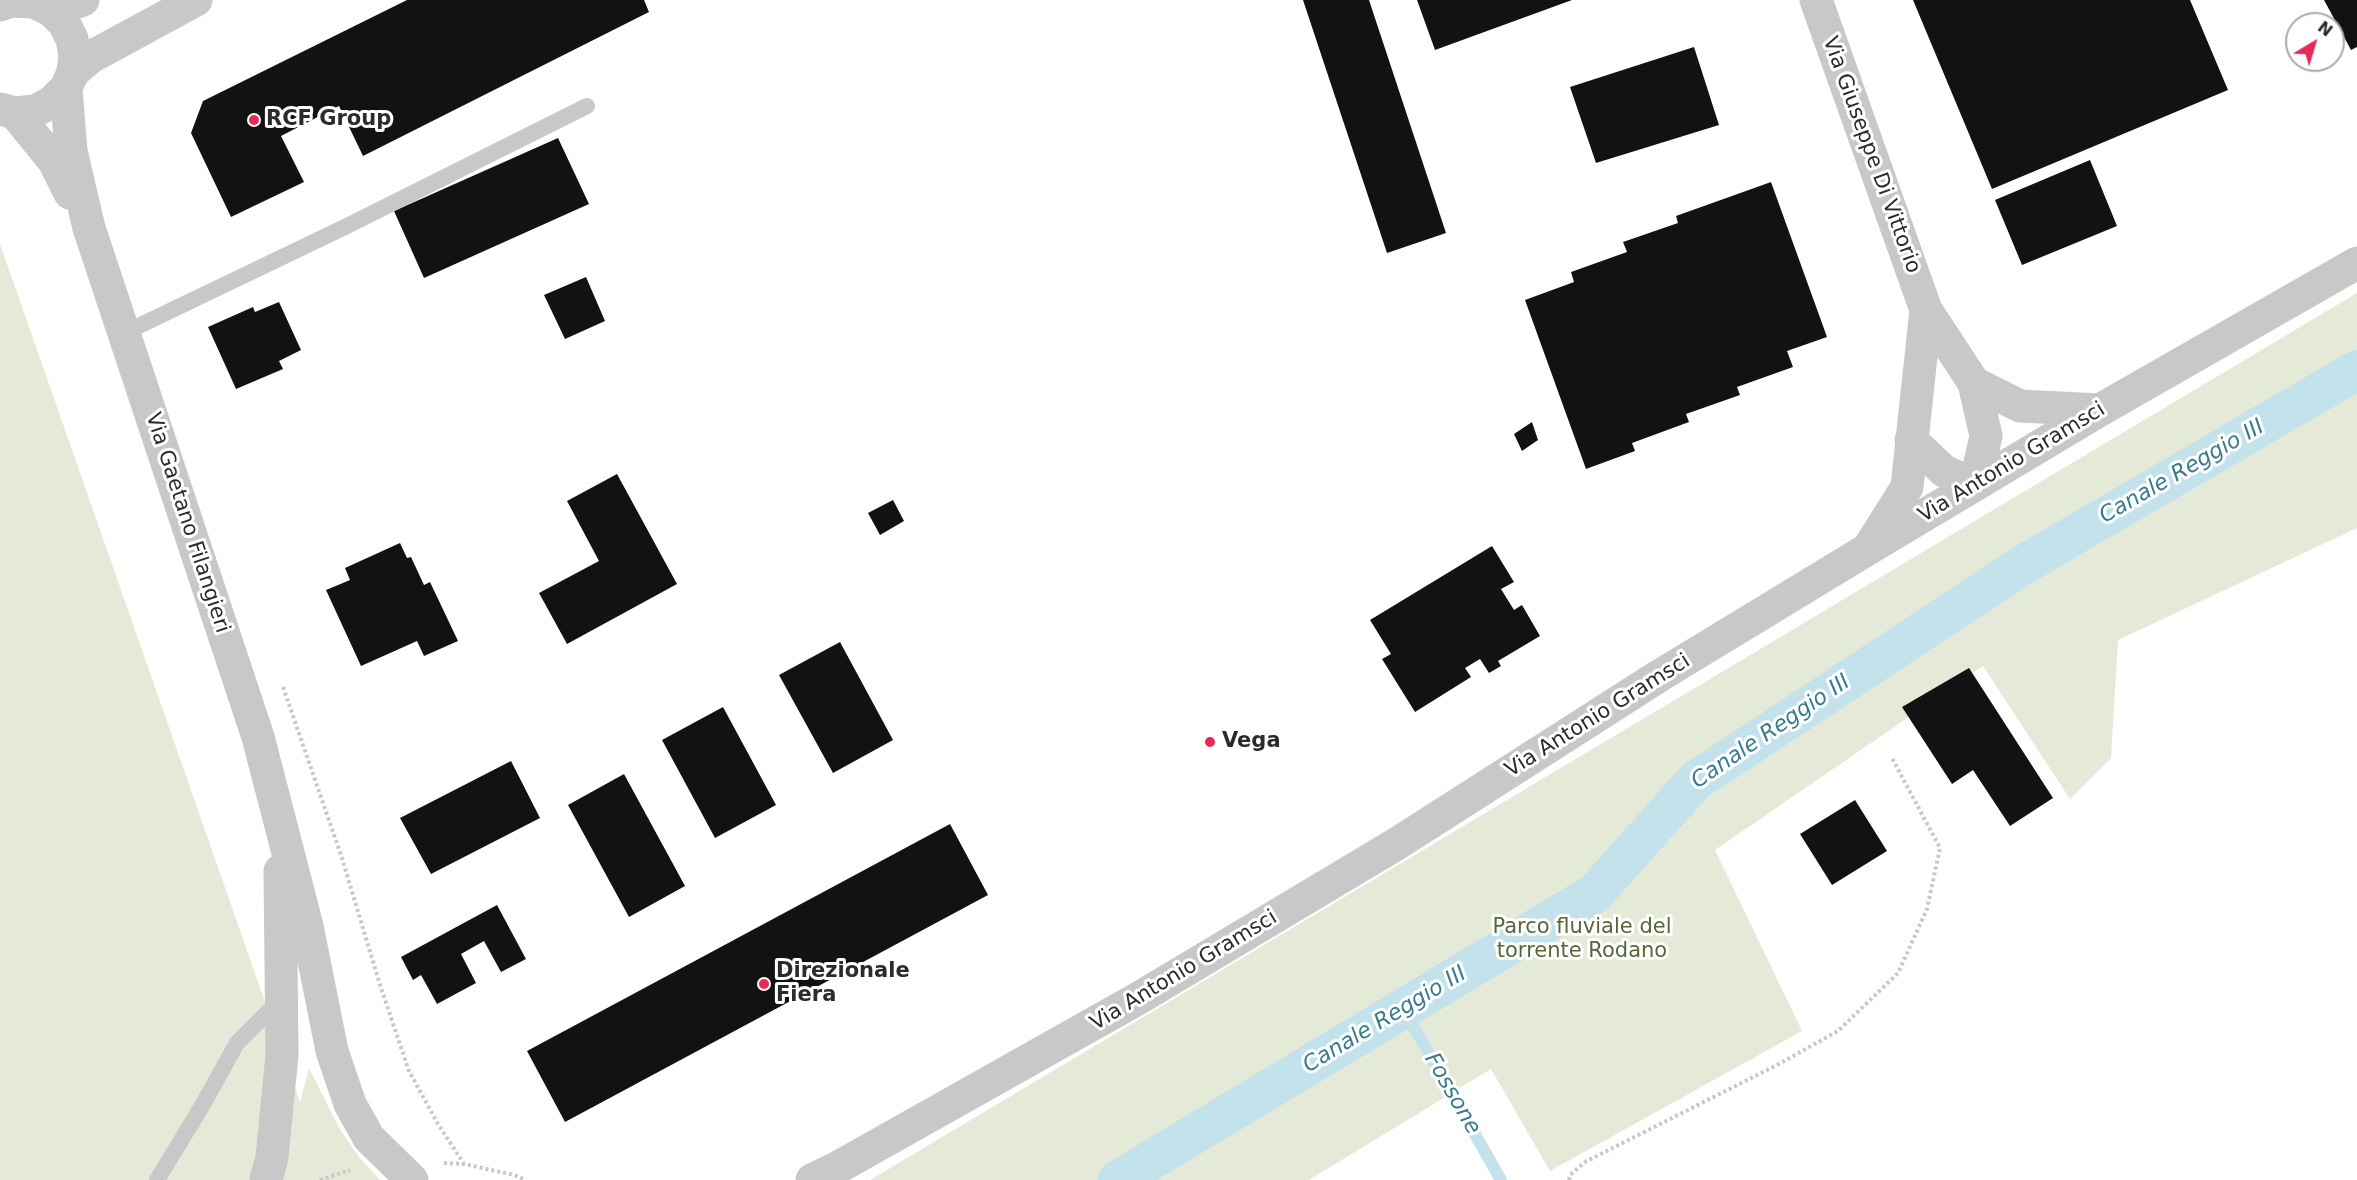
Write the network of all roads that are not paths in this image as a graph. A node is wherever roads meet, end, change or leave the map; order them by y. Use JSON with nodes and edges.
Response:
{"nodes":[{"id":1,"x":83,"y":0,"type":"edge"},
{"id":2,"x":196,"y":0,"type":"edge"},
{"id":3,"x":1816,"y":0,"type":"edge"},
{"id":4,"x":0,"y":5,"type":"edge"},
{"id":5,"x":39,"y":5,"type":"edge"},
{"id":6,"x":69,"y":80,"type":"junction"},
{"id":7,"x":587,"y":105,"type":"dead end"},
{"id":8,"x":8,"y":111,"type":"edge"},
{"id":9,"x":89,"y":228,"type":"junction"},
{"id":10,"x":2357,"y":263,"type":"edge"},
{"id":11,"x":1926,"y":310,"type":"junction"},
{"id":12,"x":124,"y":333,"type":"junction"},
{"id":13,"x":1974,"y":383,"type":"junction"},
{"id":14,"x":2100,"y":410,"type":"junction"},
{"id":15,"x":1911,"y":440,"type":"junction"},
{"id":16,"x":1975,"y":485,"type":"junction"},
{"id":17,"x":1869,"y":549,"type":"junction"},
{"id":18,"x":279,"y":818,"type":"junction"},
{"id":19,"x":282,"y":998,"type":"junction"},
{"id":20,"x":824,"y":1176,"type":"edge"},
{"id":21,"x":157,"y":1180,"type":"edge"},
{"id":22,"x":266,"y":1180,"type":"edge"},
{"id":23,"x":411,"y":1180,"type":"edge"}],
"edges":[{"from":1,"to":5,"type":"street"},
{"from":2,"to":6,"type":"street"},
{"from":3,"to":11,"type":"street","name":"Via Giuseppe Di Vittorio"},
{"from":4,"to":5,"type":"street"},
{"from":5,"to":6,"type":"street","name":"Via Gaetano Filangieri"},
{"from":6,"to":8,"type":"street","name":"Via Gaetano Filangieri"},
{"from":6,"to":9,"type":"street","name":"Via Gaetano Filangieri"},
{"from":7,"to":12,"type":"lane"},
{"from":8,"to":9,"type":"street","name":"Via Gaetano Filangieri"},
{"from":9,"to":12,"type":"street","name":"Via Gaetano Filangieri"},
{"from":10,"to":14,"type":"street","name":"Via Antonio Gramsci"},
{"from":11,"to":13,"type":"street","name":"Via Giuseppe Di Vittorio"},
{"from":11,"to":15,"type":"street","name":"Via Giuseppe Di Vittorio"},
{"from":12,"to":18,"type":"street","name":"Via Gaetano Filangieri"},
{"from":13,"to":14,"type":"street"},
{"from":13,"to":16,"type":"street","name":"Via Giuseppe Di Vittorio"},
{"from":14,"to":16,"type":"street","name":"Via Antonio Gramsci"},
{"from":15,"to":16,"type":"street"},
{"from":15,"to":17,"type":"street","name":"Via Giuseppe Di Vittorio"},
{"from":16,"to":17,"type":"street","name":"Via Antonio Gramsci"},
{"from":17,"to":20,"type":"street","name":"Via Antonio Gramsci"},
{"from":18,"to":19,"type":"street","name":"Via Gaetano Filangieri"},
{"from":18,"to":23,"type":"street","name":"Via Gaetano Filangieri"},
{"from":19,"to":21,"type":"lane"},
{"from":19,"to":22,"type":"street","name":"Via Gaetano Filangieri"}]}
